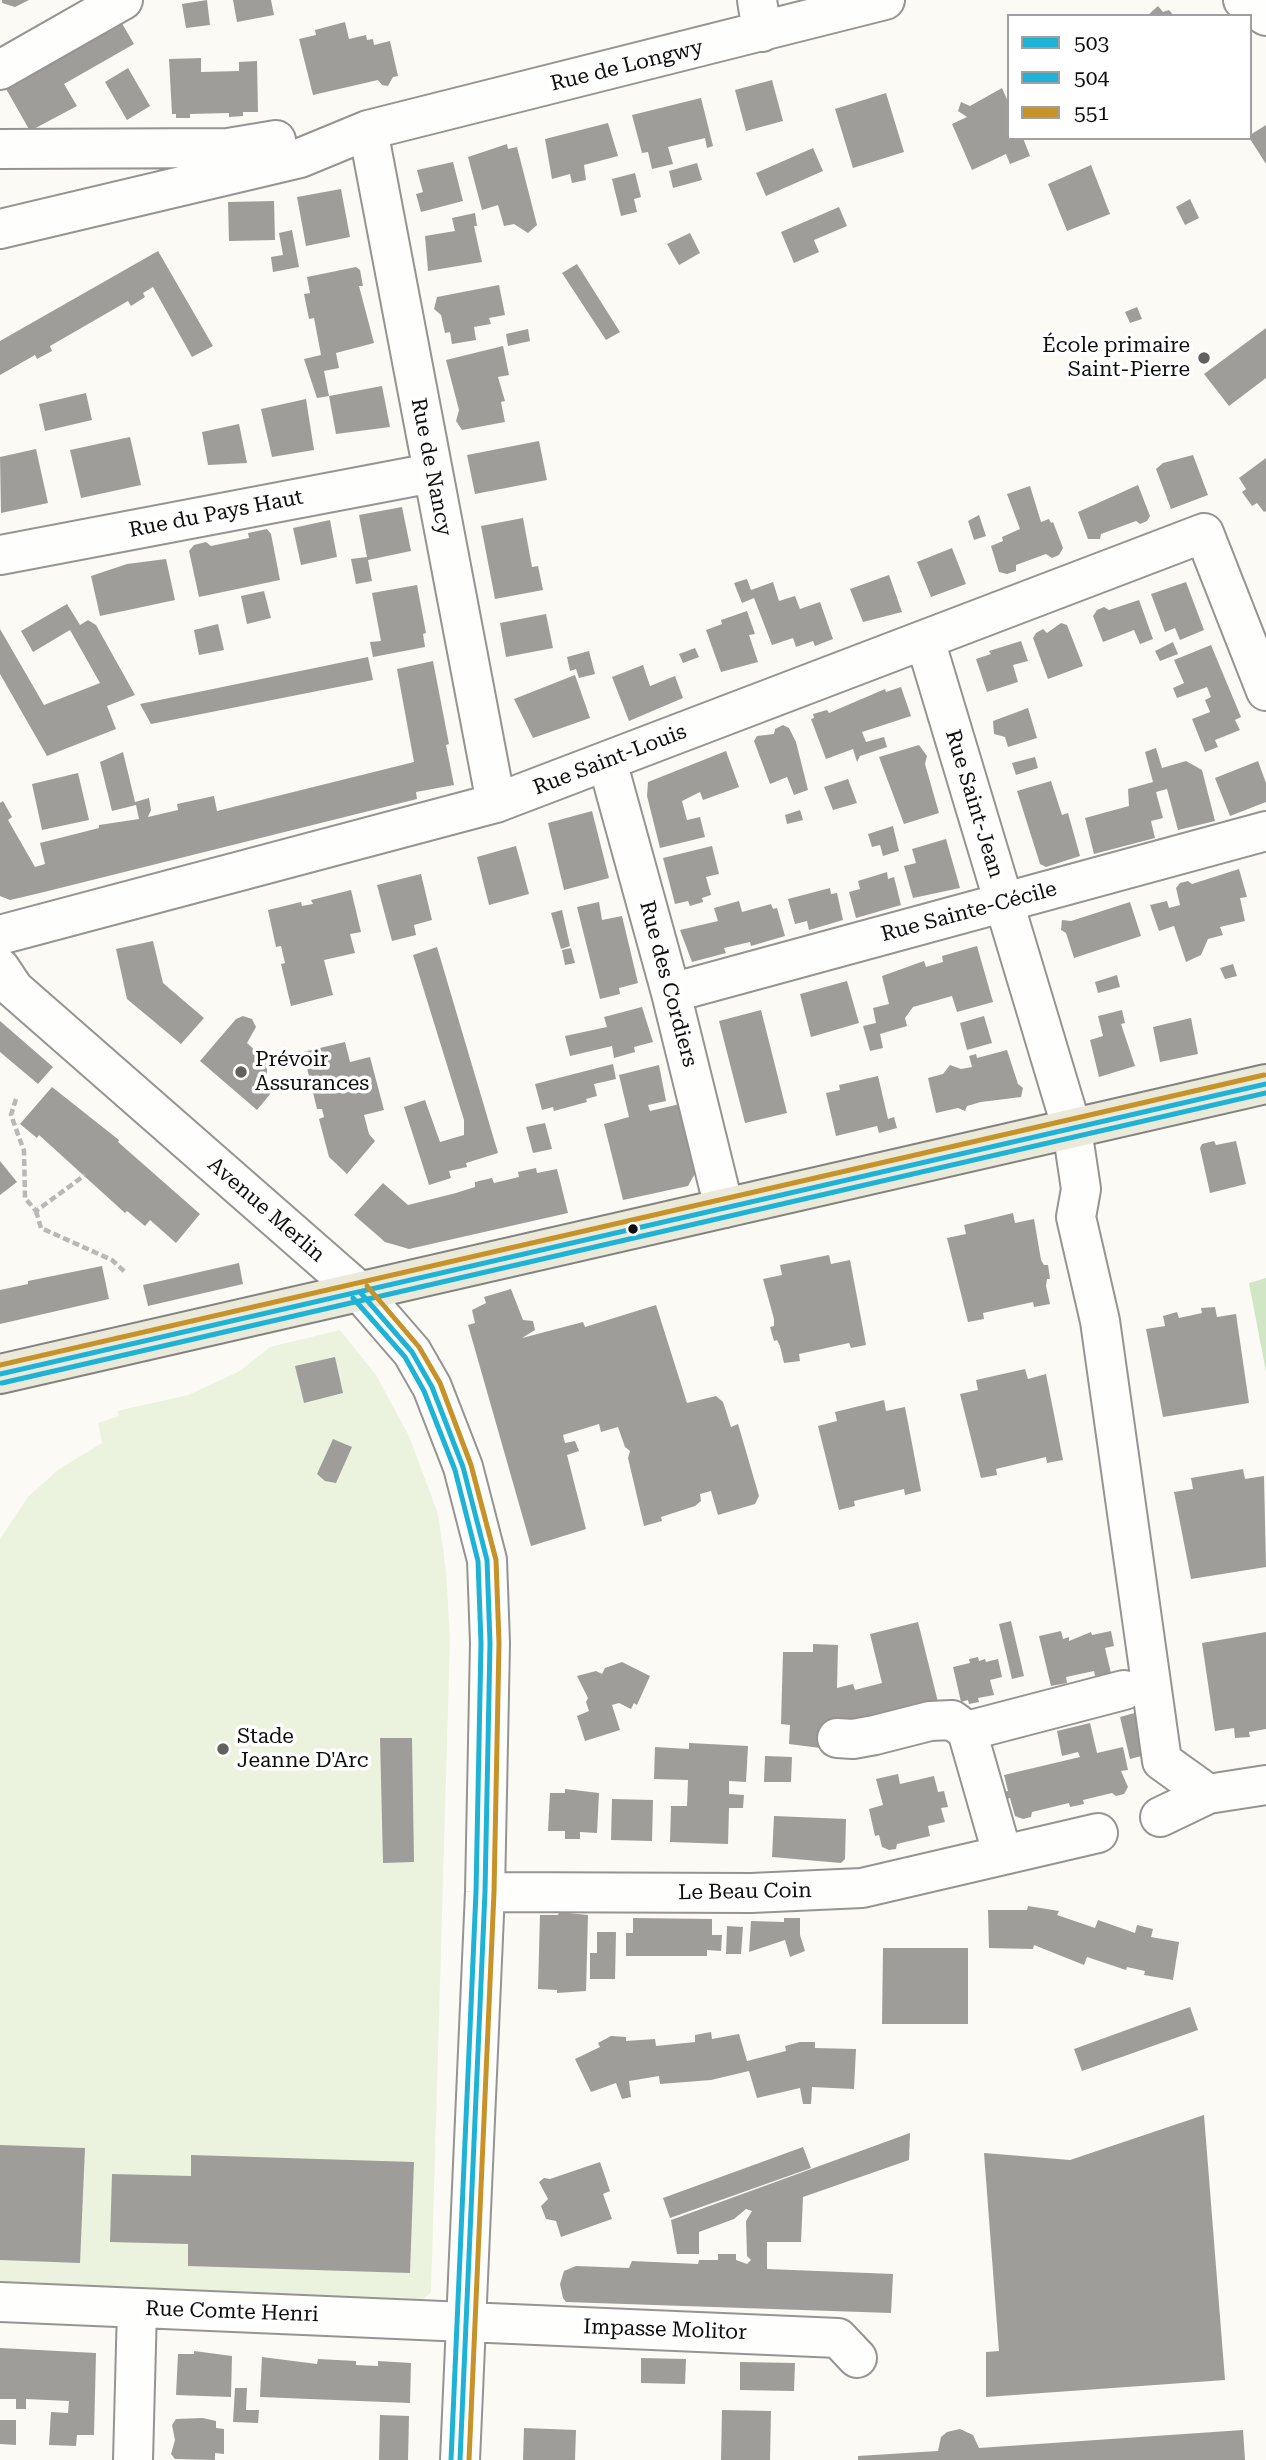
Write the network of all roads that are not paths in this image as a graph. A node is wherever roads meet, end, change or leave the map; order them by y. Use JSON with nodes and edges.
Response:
{"nodes":[{"id":1,"x":123,"y":0,"type":"edge"},
{"id":2,"x":885,"y":0,"type":"edge"},
{"id":3,"x":1243,"y":0,"type":"edge"},
{"id":4,"x":760,"y":16,"type":"edge"},
{"id":5,"x":1266,"y":16,"type":"edge"},
{"id":6,"x":0,"y":70,"type":"edge"},
{"id":7,"x":368,"y":130,"type":"junction"},
{"id":8,"x":0,"y":149,"type":"edge"},
{"id":9,"x":0,"y":229,"type":"edge"},
{"id":10,"x":432,"y":473,"type":"junction"},
{"id":11,"x":0,"y":555,"type":"edge"},
{"id":12,"x":925,"y":639,"type":"junction"},
{"id":13,"x":1266,"y":691,"type":"edge"},
{"id":14,"x":607,"y":761,"type":"junction"},
{"id":15,"x":496,"y":803,"type":"junction"},
{"id":16,"x":1266,"y":831,"type":"edge"},
{"id":17,"x":1004,"y":902,"type":"junction"},
{"id":18,"x":0,"y":935,"type":"edge"},
{"id":19,"x":0,"y":968,"type":"edge"},
{"id":20,"x":671,"y":993,"type":"junction"},
{"id":21,"x":1266,"y":1084,"type":"edge"},
{"id":22,"x":1072,"y":1129,"type":"junction"},
{"id":23,"x":724,"y":1208,"type":"junction"},
{"id":24,"x":360,"y":1292,"type":"junction"},
{"id":25,"x":0,"y":1374,"type":"edge"},
{"id":26,"x":1124,"y":1690,"type":"dead end"},
{"id":27,"x":967,"y":1731,"type":"junction"},
{"id":28,"x":837,"y":1738,"type":"dead end"},
{"id":29,"x":1266,"y":1785,"type":"edge"},
{"id":30,"x":1208,"y":1794,"type":"junction"},
{"id":31,"x":1160,"y":1817,"type":"dead end"},
{"id":32,"x":1098,"y":1833,"type":"dead end"},
{"id":33,"x":1002,"y":1853,"type":"junction"},
{"id":34,"x":485,"y":1892,"type":"junction"},
{"id":35,"x":0,"y":2302,"type":"edge"},
{"id":36,"x":137,"y":2308,"type":"junction"},
{"id":37,"x":465,"y":2322,"type":"junction"},
{"id":38,"x":856,"y":2358,"type":"dead end"},
{"id":39,"x":133,"y":2460,"type":"edge"},
{"id":40,"x":460,"y":2460,"type":"edge"}],
"edges":[{"from":1,"to":6,"type":"street"},
{"from":2,"to":4,"type":"street","name":"Rue de Longwy"},
{"from":3,"to":5,"type":"street"},
{"from":4,"to":7,"type":"street","name":"Rue de Longwy"},
{"from":7,"to":8,"type":"street","name":"Rue de Longwy"},
{"from":7,"to":9,"type":"street","name":"Rue de Longwy"},
{"from":7,"to":10,"type":"street","name":"Rue de Nancy"},
{"from":10,"to":11,"type":"street","name":"Rue du Pays Haut"},
{"from":10,"to":15,"type":"street","name":"Rue de Nancy"},
{"from":12,"to":13,"type":"street","name":"Rue Saint-Louis"},
{"from":12,"to":14,"type":"street","name":"Rue Saint-Louis"},
{"from":12,"to":17,"type":"street","name":"Rue Saint-Jean"},
{"from":14,"to":15,"type":"street","name":"Rue Saint-Louis"},
{"from":14,"to":20,"type":"street","name":"Rue des Cordiers"},
{"from":15,"to":18,"type":"street","name":"Rue Saint-Louis"},
{"from":16,"to":17,"type":"street","name":"Rue Sainte-Cécile"},
{"from":17,"to":20,"type":"street","name":"Rue Sainte-Cécile"},
{"from":17,"to":22,"type":"street","name":"Rue Saint-Jean"},
{"from":19,"to":24,"type":"street","name":"Avenue Merlin"},
{"from":20,"to":23,"type":"street","name":"Rue des Cordiers"},
{"from":21,"to":22,"type":"main road"},
{"from":22,"to":23,"type":"main road"},
{"from":22,"to":30,"type":"street","name":"Rue Saint-Jean"},
{"from":23,"to":24,"type":"main road"},
{"from":24,"to":25,"type":"main road"},
{"from":24,"to":34,"type":"street","name":"Avenue Merlin"},
{"from":26,"to":27,"type":"street"},
{"from":27,"to":28,"type":"street"},
{"from":27,"to":33,"type":"street"},
{"from":29,"to":30,"type":"street"},
{"from":30,"to":31,"type":"street"},
{"from":32,"to":33,"type":"street","name":"Le Beau Coin"},
{"from":33,"to":34,"type":"street","name":"Le Beau Coin"},
{"from":34,"to":37,"type":"street","name":"Avenue Merlin"},
{"from":35,"to":36,"type":"street","name":"Rue Comte Henri"},
{"from":36,"to":37,"type":"street","name":"Rue Comte Henri"},
{"from":36,"to":39,"type":"street"},
{"from":37,"to":38,"type":"street","name":"Impasse Molitor"},
{"from":37,"to":40,"type":"street","name":"Avenue Merlin"}]}
